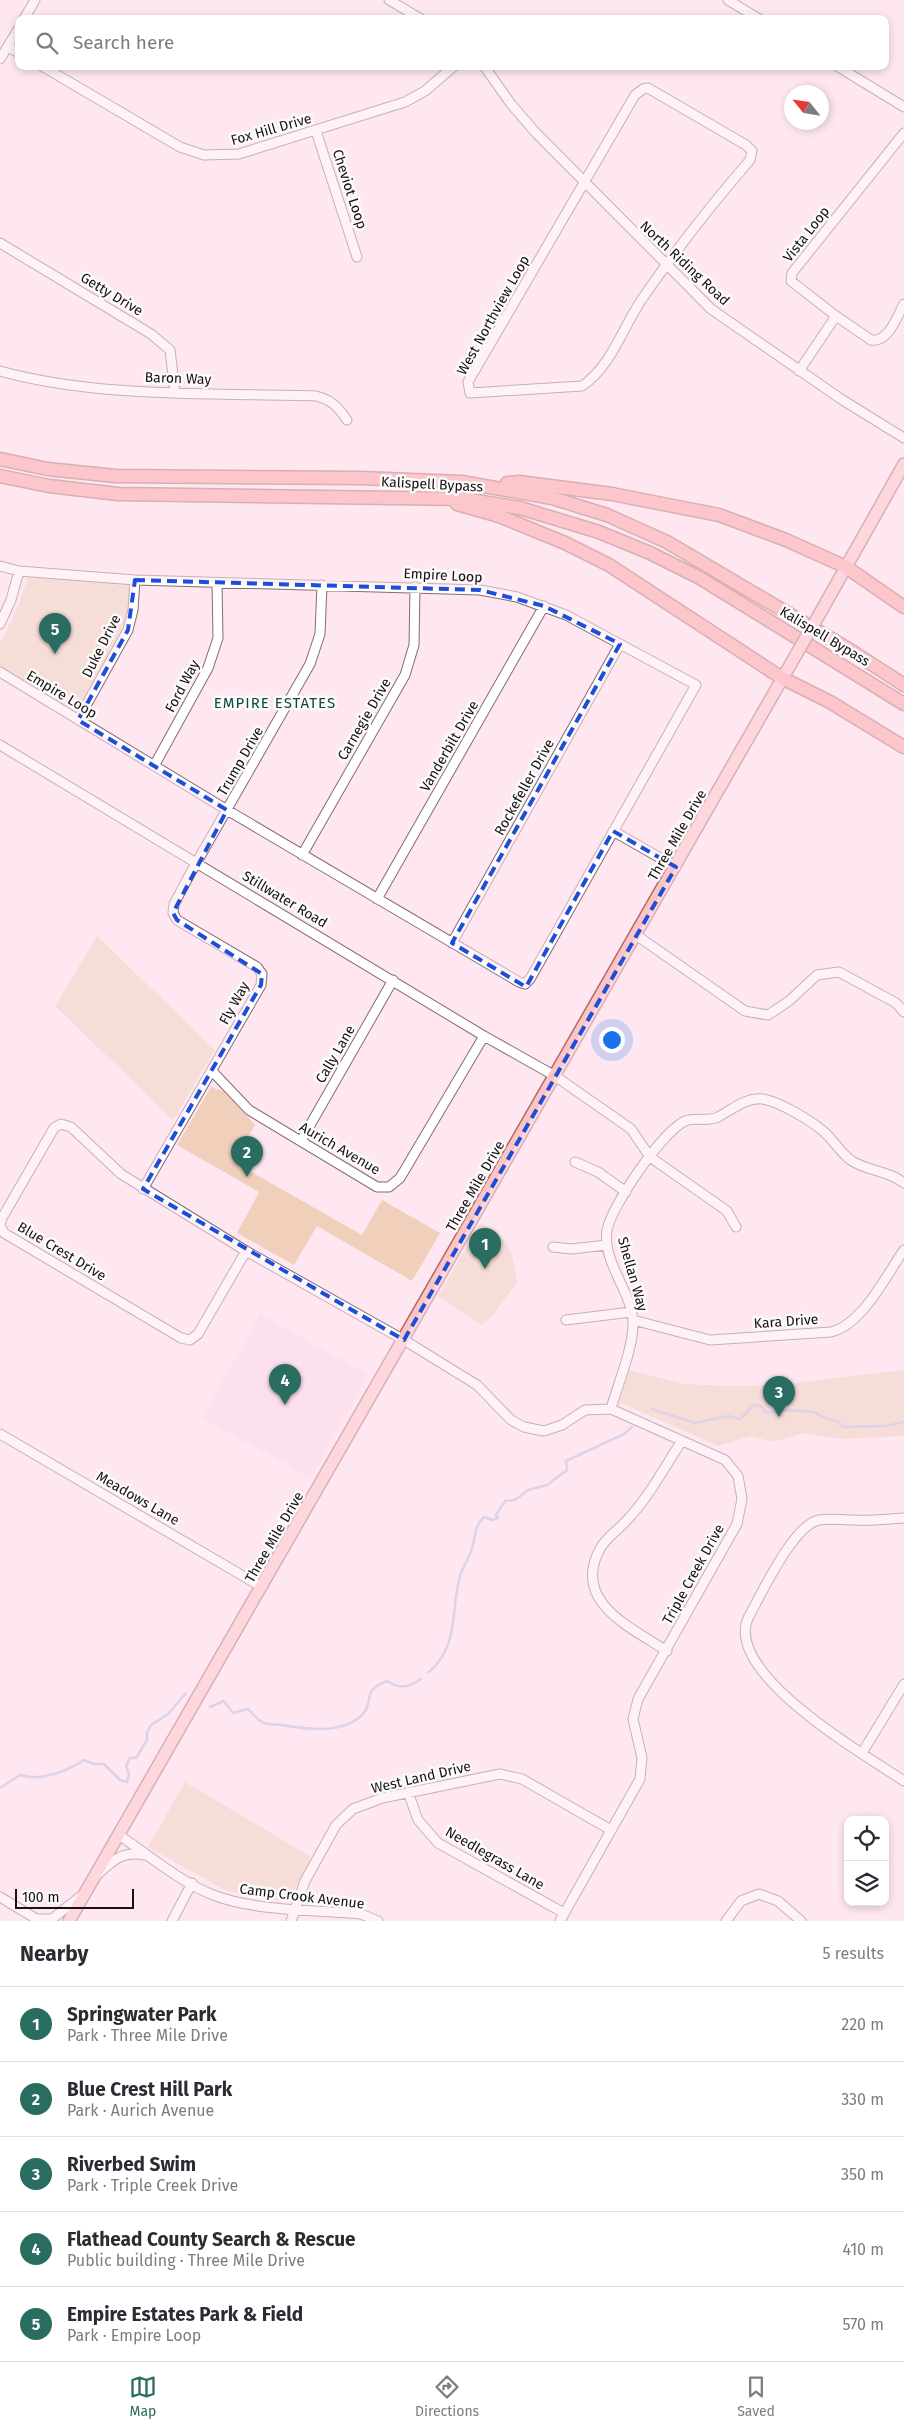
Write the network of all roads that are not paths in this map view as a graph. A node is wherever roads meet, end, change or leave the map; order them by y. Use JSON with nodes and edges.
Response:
{"nodes":[{"id":1,"x":35,"y":0,"type":"edge"},
{"id":2,"x":389,"y":0,"type":"edge"},
{"id":3,"x":728,"y":0,"type":"edge"},
{"id":4,"x":26,"y":15,"type":"edge"},
{"id":5,"x":414,"y":15,"type":"edge"},
{"id":6,"x":752,"y":15,"type":"edge"},
{"id":7,"x":15,"y":35,"type":"edge"},
{"id":8,"x":8,"y":47,"type":"junction"},
{"id":9,"x":15,"y":51,"type":"edge"},
{"id":10,"x":0,"y":60,"type":"edge"},
{"id":11,"x":49,"y":70,"type":"edge"},
{"id":12,"x":449,"y":70,"type":"edge"},
{"id":13,"x":487,"y":70,"type":"edge"},
{"id":14,"x":844,"y":70,"type":"edge"},
{"id":15,"x":904,"y":107,"type":"edge"},
{"id":16,"x":316,"y":131,"type":"junction"},
{"id":17,"x":904,"y":133,"type":"edge"},
{"id":18,"x":584,"y":183,"type":"junction"},
{"id":19,"x":0,"y":244,"type":"edge"},
{"id":20,"x":357,"y":257,"type":"dead end"},
{"id":21,"x":666,"y":266,"type":"junction"},
{"id":22,"x":904,"y":304,"type":"edge"},
{"id":23,"x":836,"y":316,"type":"junction"},
{"id":24,"x":0,"y":370,"type":"edge"},
{"id":25,"x":799,"y":371,"type":"junction"},
{"id":26,"x":175,"y":392,"type":"junction"},
{"id":27,"x":347,"y":420,"type":"dead end"},
{"id":28,"x":904,"y":438,"type":"edge"},
{"id":29,"x":0,"y":459,"type":"edge"},
{"id":30,"x":904,"y":464,"type":"edge"},
{"id":31,"x":0,"y":476,"type":"edge"},
{"id":32,"x":487,"y":485,"type":"junction"},
{"id":33,"x":436,"y":498,"type":"junction"},
{"id":34,"x":0,"y":566,"type":"edge"},
{"id":35,"x":846,"y":567,"type":"junction"},
{"id":36,"x":20,"y":571,"type":"junction"},
{"id":37,"x":135,"y":580,"type":"junction"},
{"id":38,"x":217,"y":583,"type":"junction"},
{"id":39,"x":322,"y":585,"type":"junction"},
{"id":40,"x":415,"y":587,"type":"junction"},
{"id":41,"x":544,"y":606,"type":"junction"},
{"id":42,"x":904,"y":607,"type":"edge"},
{"id":43,"x":0,"y":624,"type":"edge"},
{"id":44,"x":620,"y":644,"type":"junction"},
{"id":45,"x":0,"y":672,"type":"edge"},
{"id":46,"x":782,"y":678,"type":"junction"},
{"id":47,"x":904,"y":685,"type":"edge"},
{"id":48,"x":904,"y":704,"type":"edge"},
{"id":49,"x":78,"y":720,"type":"junction"},
{"id":50,"x":0,"y":745,"type":"edge"},
{"id":51,"x":904,"y":746,"type":"edge"},
{"id":52,"x":154,"y":766,"type":"junction"},
{"id":53,"x":227,"y":810,"type":"junction"},
{"id":54,"x":613,"y":831,"type":"junction"},
{"id":55,"x":302,"y":855,"type":"junction"},
{"id":56,"x":197,"y":862,"type":"junction"},
{"id":57,"x":676,"y":867,"type":"junction"},
{"id":58,"x":377,"y":899,"type":"junction"},
{"id":59,"x":636,"y":934,"type":"junction"},
{"id":60,"x":452,"y":943,"type":"junction"},
{"id":61,"x":394,"y":980,"type":"junction"},
{"id":62,"x":904,"y":1012,"type":"edge"},
{"id":63,"x":484,"y":1036,"type":"junction"},
{"id":64,"x":212,"y":1071,"type":"junction"},
{"id":65,"x":555,"y":1076,"type":"junction"},
{"id":66,"x":300,"y":1141,"type":"junction"},
{"id":67,"x":650,"y":1157,"type":"junction"},
{"id":68,"x":575,"y":1162,"type":"dead end"},
{"id":69,"x":904,"y":1183,"type":"edge"},
{"id":70,"x":143,"y":1188,"type":"junction"},
{"id":71,"x":626,"y":1192,"type":"junction"},
{"id":72,"x":736,"y":1227,"type":"dead end"},
{"id":73,"x":607,"y":1245,"type":"junction"},
{"id":74,"x":553,"y":1247,"type":"dead end"},
{"id":75,"x":246,"y":1250,"type":"junction"},
{"id":76,"x":904,"y":1250,"type":"edge"},
{"id":77,"x":632,"y":1316,"type":"junction"},
{"id":78,"x":566,"y":1320,"type":"dead end"},
{"id":79,"x":404,"y":1340,"type":"junction"},
{"id":80,"x":611,"y":1409,"type":"junction"},
{"id":81,"x":0,"y":1434,"type":"edge"},
{"id":82,"x":682,"y":1442,"type":"junction"},
{"id":83,"x":904,"y":1518,"type":"edge"},
{"id":84,"x":262,"y":1587,"type":"junction"},
{"id":85,"x":667,"y":1650,"type":"junction"},
{"id":86,"x":904,"y":1684,"type":"edge"},
{"id":87,"x":862,"y":1753,"type":"junction"},
{"id":88,"x":904,"y":1781,"type":"edge"},
{"id":89,"x":408,"y":1792,"type":"junction"},
{"id":90,"x":611,"y":1830,"type":"junction"},
{"id":91,"x":119,"y":1835,"type":"junction"},
{"id":92,"x":144,"y":1855,"type":"junction"},
{"id":93,"x":94,"y":1878,"type":"junction"},
{"id":94,"x":192,"y":1883,"type":"junction"},
{"id":95,"x":84,"y":1894,"type":"junction"},
{"id":96,"x":0,"y":1897,"type":"edge"},
{"id":97,"x":298,"y":1908,"type":"junction"},
{"id":98,"x":562,"y":1917,"type":"edge"},
{"id":99,"x":38,"y":1920,"type":"edge"},
{"id":100,"x":69,"y":1921,"type":"edge"},
{"id":101,"x":172,"y":1921,"type":"edge"},
{"id":102,"x":292,"y":1921,"type":"edge"},
{"id":103,"x":378,"y":1921,"type":"edge"},
{"id":104,"x":726,"y":1921,"type":"edge"},
{"id":105,"x":801,"y":1921,"type":"edge"}],
"edges":[{"from":1,"to":4,"type":"street"},
{"from":2,"to":5,"type":"street"},
{"from":3,"to":6,"type":"street"},
{"from":7,"to":8,"type":"street"},
{"from":8,"to":9,"type":"street"},
{"from":8,"to":10,"type":"street"},
{"from":11,"to":16,"type":"street","name":"Fox Hill Drive"},
{"from":12,"to":16,"type":"street","name":"Fox Hill Drive"},
{"from":13,"to":18,"type":"street","name":"North Riding Road"},
{"from":14,"to":15,"type":"street"},
{"from":16,"to":20,"type":"street","name":"Cheviot Loop"},
{"from":17,"to":23,"type":"street","name":"Vista Loop"},
{"from":18,"to":21,"type":"street","name":"North Riding Road"},
{"from":18,"to":21,"type":"street"},
{"from":18,"to":21,"type":"street","name":"West Northview Loop"},
{"from":19,"to":26,"type":"street","name":"Getty Drive"},
{"from":21,"to":25,"type":"street","name":"North Riding Road"},
{"from":22,"to":23,"type":"street","name":"Vista Loop"},
{"from":23,"to":25,"type":"street"},
{"from":24,"to":26,"type":"street","name":"Baron Way"},
{"from":25,"to":28,"type":"street","name":"North Riding Road"},
{"from":26,"to":27,"type":"street","name":"Baron Way"},
{"from":29,"to":32,"type":"highway","name":"Kalispell Bypass"},
{"from":30,"to":35,"type":"main road","name":"Three Mile Drive"},
{"from":31,"to":33,"type":"highway","name":"Kalispell Bypass"},
{"from":32,"to":35,"type":"highway"},
{"from":32,"to":47,"type":"highway","name":"Kalispell Bypass"},
{"from":33,"to":46,"type":"highway"},
{"from":33,"to":48,"type":"highway","name":"Kalispell Bypass"},
{"from":34,"to":36,"type":"street","name":"Empire Loop"},
{"from":35,"to":42,"type":"highway"},
{"from":35,"to":46,"type":"main road","name":"Three Mile Drive","bridge":true},
{"from":36,"to":37,"type":"street","name":"Empire Loop"},
{"from":36,"to":43,"type":"street"},
{"from":37,"to":38,"type":"street","name":"Empire Loop"},
{"from":37,"to":49,"type":"street","name":"Duke Drive"},
{"from":38,"to":39,"type":"street","name":"Empire Loop"},
{"from":38,"to":52,"type":"street","name":"Ford Way"},
{"from":39,"to":40,"type":"street","name":"Empire Loop"},
{"from":39,"to":53,"type":"street","name":"Trump Drive"},
{"from":40,"to":41,"type":"street","name":"Empire Loop"},
{"from":40,"to":55,"type":"street","name":"Carnegie Drive"},
{"from":41,"to":44,"type":"street","name":"Empire Loop"},
{"from":41,"to":58,"type":"street","name":"Vanderbilt Drive"},
{"from":44,"to":54,"type":"street","name":"Empire Loop"},
{"from":44,"to":60,"type":"street","name":"Rockefeller Drive"},
{"from":45,"to":49,"type":"street","name":"Empire Loop"},
{"from":46,"to":51,"type":"highway"},
{"from":46,"to":57,"type":"main road","name":"Three Mile Drive"},
{"from":49,"to":52,"type":"street","name":"Empire Loop"},
{"from":50,"to":56,"type":"street","name":"Stillwater Road"},
{"from":52,"to":53,"type":"street","name":"Empire Loop"},
{"from":53,"to":55,"type":"street","name":"Empire Loop"},
{"from":53,"to":56,"type":"street","name":"Trump Drive"},
{"from":54,"to":57,"type":"street"},
{"from":54,"to":60,"type":"street","name":"Empire Loop"},
{"from":55,"to":58,"type":"street","name":"Empire Loop"},
{"from":56,"to":61,"type":"street","name":"Stillwater Road"},
{"from":56,"to":64,"type":"street","name":"Fly Way"},
{"from":57,"to":59,"type":"main road","name":"Three Mile Drive"},
{"from":58,"to":60,"type":"street","name":"Empire Loop"},
{"from":59,"to":62,"type":"street"},
{"from":59,"to":65,"type":"main road","name":"Three Mile Drive"},
{"from":61,"to":63,"type":"street","name":"Stillwater Road"},
{"from":61,"to":66,"type":"street","name":"Cally Lane"},
{"from":63,"to":65,"type":"street","name":"Stillwater Road"},
{"from":63,"to":66,"type":"street","name":"Aurich Avenue"},
{"from":64,"to":66,"type":"street","name":"Aurich Avenue"},
{"from":64,"to":70,"type":"street","name":"Fly Way"},
{"from":65,"to":67,"type":"street","name":"Stillwater Road"},
{"from":65,"to":79,"type":"main road","name":"Three Mile Drive"},
{"from":67,"to":69,"type":"street"},
{"from":67,"to":71,"type":"street","name":"Shellan Way"},
{"from":67,"to":72,"type":"street"},
{"from":68,"to":71,"type":"street"},
{"from":70,"to":75,"type":"street","name":"Blue Crest Drive"},
{"from":70,"to":75,"type":"street","name":"Blue Crest Drive"},
{"from":71,"to":73,"type":"street","name":"Shellan Way"},
{"from":73,"to":74,"type":"street"},
{"from":73,"to":77,"type":"street","name":"Shellan Way"},
{"from":75,"to":79,"type":"street","name":"Blue Crest Drive"},
{"from":76,"to":77,"type":"street","name":"Kara Drive"},
{"from":77,"to":78,"type":"street"},
{"from":77,"to":80,"type":"street","name":"Shellan Way"},
{"from":79,"to":80,"type":"street","name":"Triple Creek Drive"},
{"from":79,"to":84,"type":"main road","name":"Three Mile Drive"},
{"from":80,"to":82,"type":"street","name":"Triple Creek Drive"},
{"from":81,"to":84,"type":"street","name":"Meadows Lane"},
{"from":82,"to":85,"type":"street","name":"Triple Creek Drive"},
{"from":82,"to":85,"type":"street"},
{"from":83,"to":87,"type":"street"},
{"from":84,"to":91,"type":"main road","name":"Three Mile Drive"},
{"from":85,"to":90,"type":"street","name":"Triple Creek Drive"},
{"from":86,"to":87,"type":"street"},
{"from":87,"to":88,"type":"street"},
{"from":89,"to":90,"type":"street","name":"West Land Drive"},
{"from":89,"to":97,"type":"street","name":"West Land Drive"},
{"from":89,"to":98,"type":"street","name":"Needlegrass Lane"},
{"from":90,"to":98,"type":"street","name":"Triple Creek Drive"},
{"from":91,"to":92,"type":"street","name":"Camp Crook Avenue"},
{"from":91,"to":93,"type":"main road","name":"Three Mile Drive"},
{"from":92,"to":93,"type":"street"},
{"from":92,"to":94,"type":"street","name":"Camp Crook Avenue"},
{"from":93,"to":95,"type":"main road","name":"Three Mile Drive"},
{"from":94,"to":97,"type":"street","name":"Camp Crook Avenue"},
{"from":94,"to":101,"type":"street"},
{"from":95,"to":99,"type":"street"},
{"from":95,"to":100,"type":"main road","name":"Three Mile Drive"},
{"from":96,"to":99,"type":"street"},
{"from":97,"to":102,"type":"street","name":"West Land Drive"},
{"from":97,"to":103,"type":"street","name":"Camp Crook Avenue"},
{"from":104,"to":105,"type":"street"}]}
